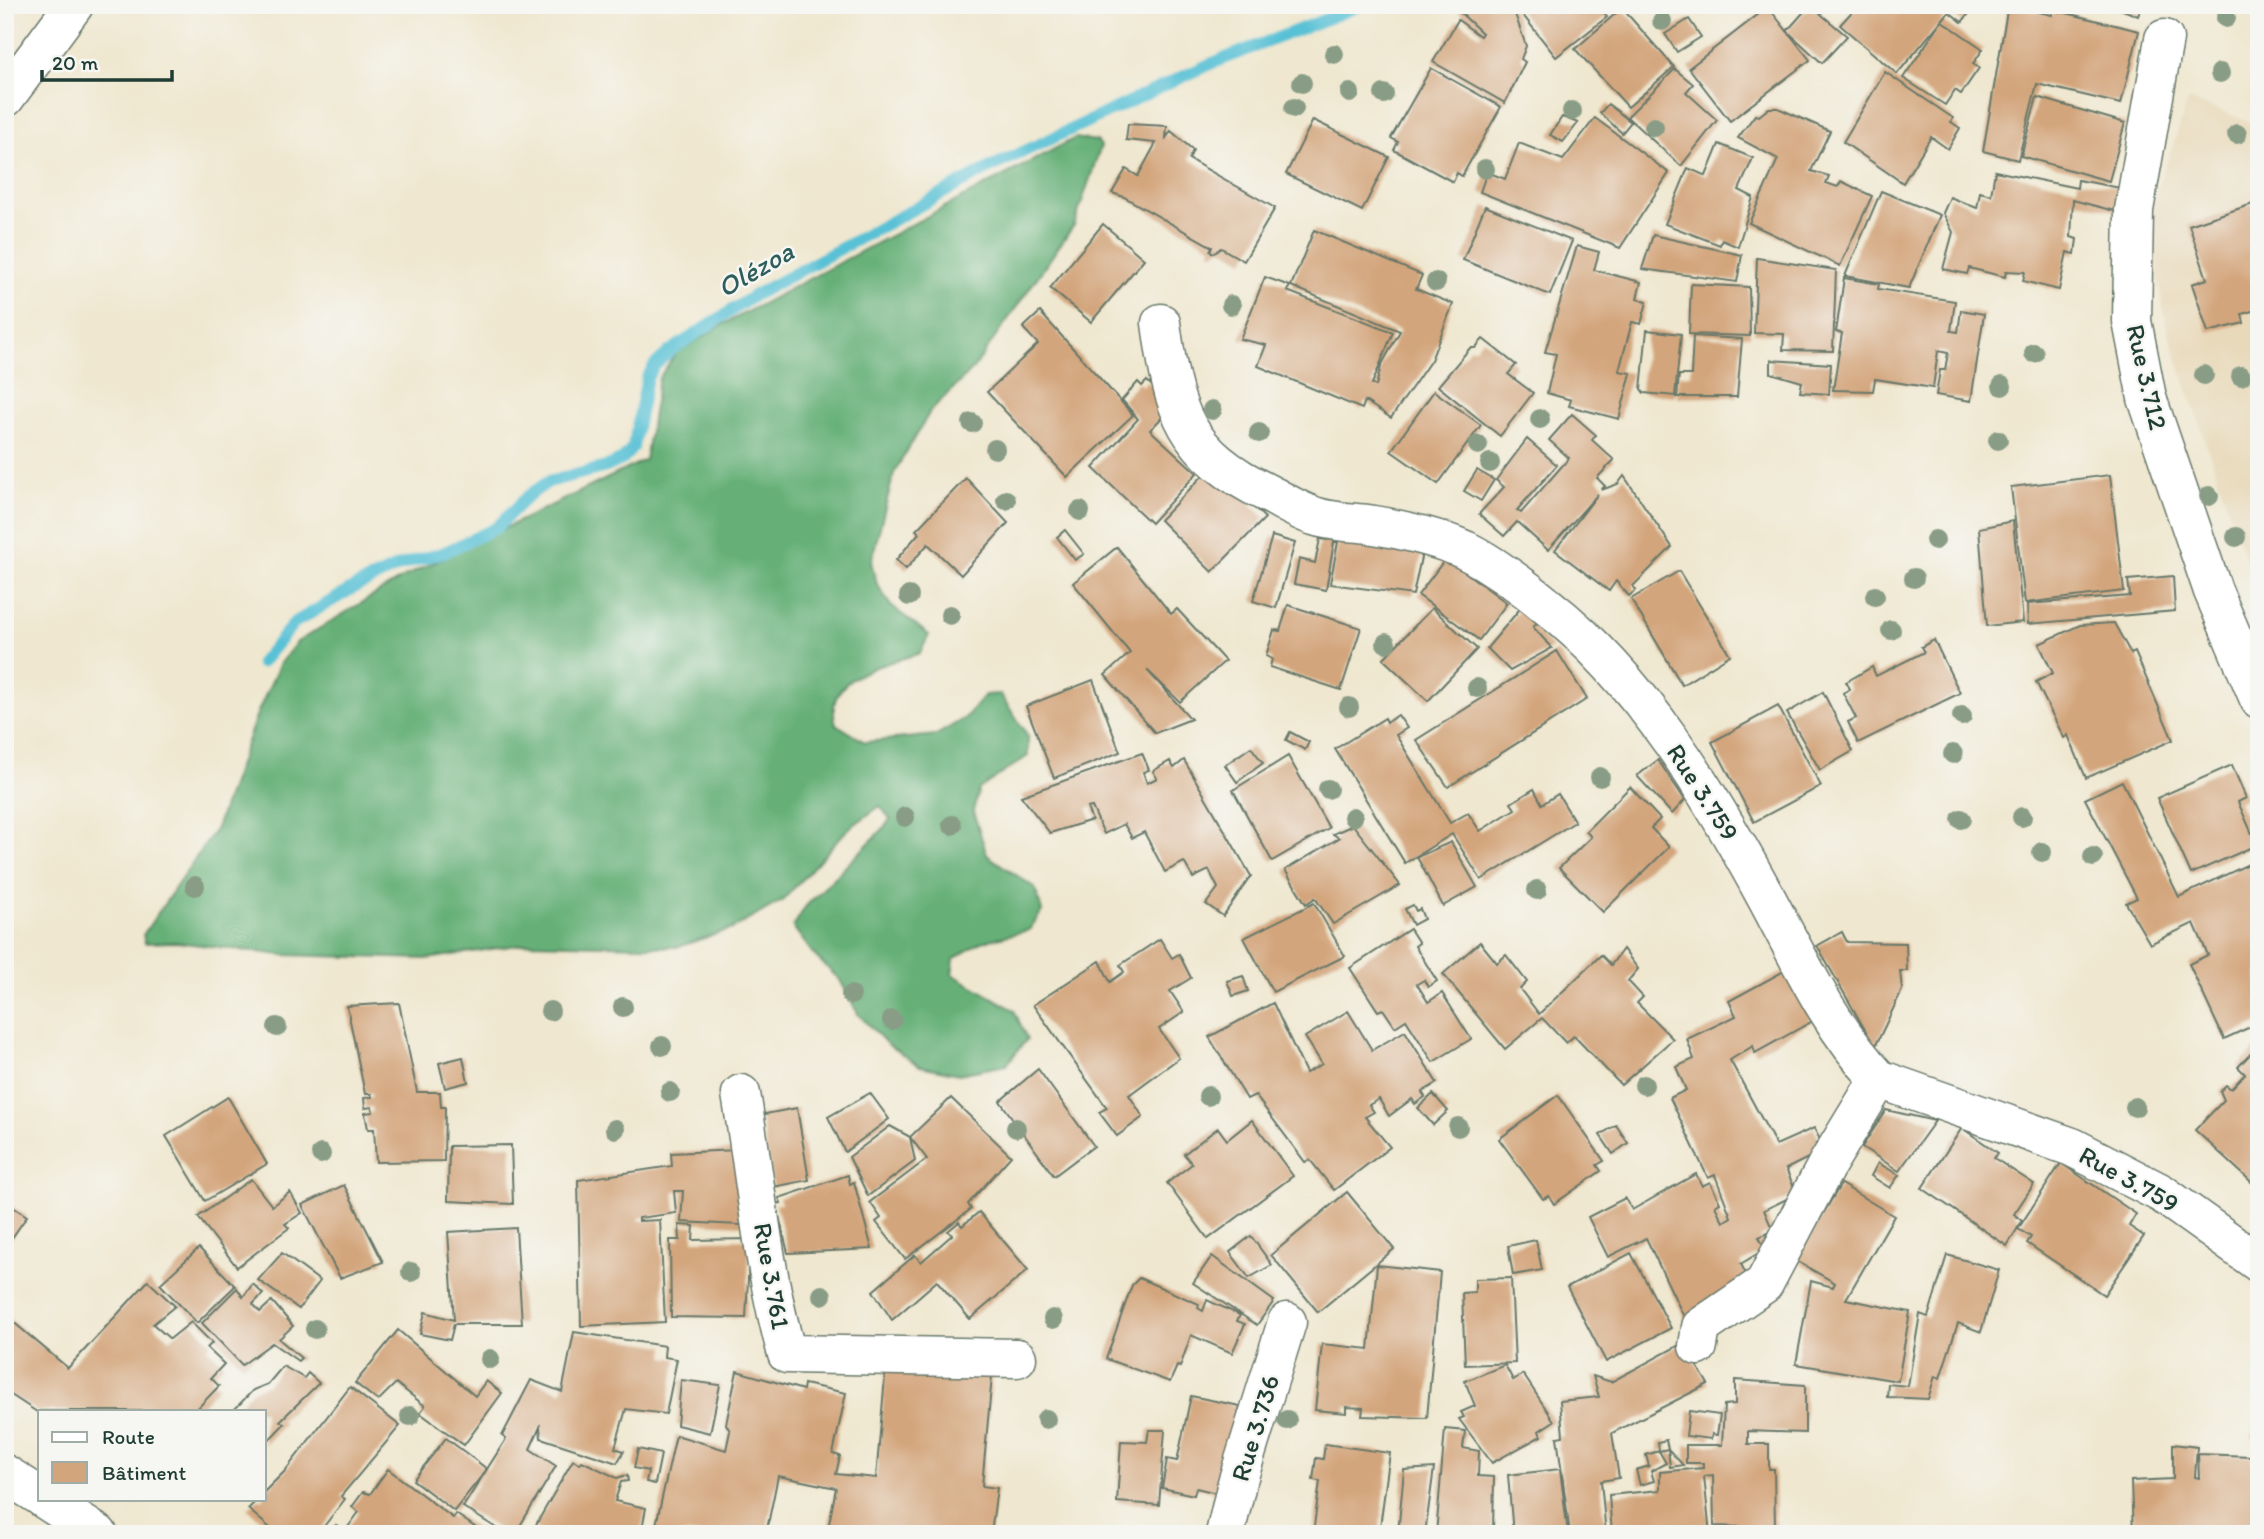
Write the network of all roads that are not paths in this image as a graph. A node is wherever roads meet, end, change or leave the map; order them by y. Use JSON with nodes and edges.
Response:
{"nodes":[{"id":1,"x":74,"y":5,"type":"edge"},
{"id":2,"x":2164,"y":39,"type":"dead end"},
{"id":3,"x":5,"y":98,"type":"edge"},
{"id":4,"x":1161,"y":323,"type":"dead end"},
{"id":5,"x":2259,"y":699,"type":"edge"},
{"id":6,"x":1879,"y":1079,"type":"junction"},
{"id":7,"x":741,"y":1094,"type":"dead end"},
{"id":8,"x":2259,"y":1263,"type":"edge"},
{"id":9,"x":1287,"y":1322,"type":"dead end"},
{"id":10,"x":1698,"y":1346,"type":"dead end"},
{"id":11,"x":1017,"y":1358,"type":"dead end"},
{"id":12,"x":5,"y":1474,"type":"edge"},
{"id":13,"x":38,"y":1495,"type":"edge"},
{"id":14,"x":45,"y":1500,"type":"edge"},
{"id":15,"x":98,"y":1534,"type":"edge"},
{"id":16,"x":1225,"y":1534,"type":"edge"}],
"edges":[{"from":1,"to":3,"type":"street"},
{"from":2,"to":5,"type":"street","name":"Rue 3.712"},
{"from":4,"to":6,"type":"street","name":"Rue 3.759"},
{"from":6,"to":8,"type":"street","name":"Rue 3.759"},
{"from":6,"to":10,"type":"street"},
{"from":7,"to":11,"type":"street","name":"Rue 3.761"},
{"from":9,"to":16,"type":"street","name":"Rue 3.736"},
{"from":12,"to":13,"type":"street"},
{"from":14,"to":15,"type":"street"}]}
